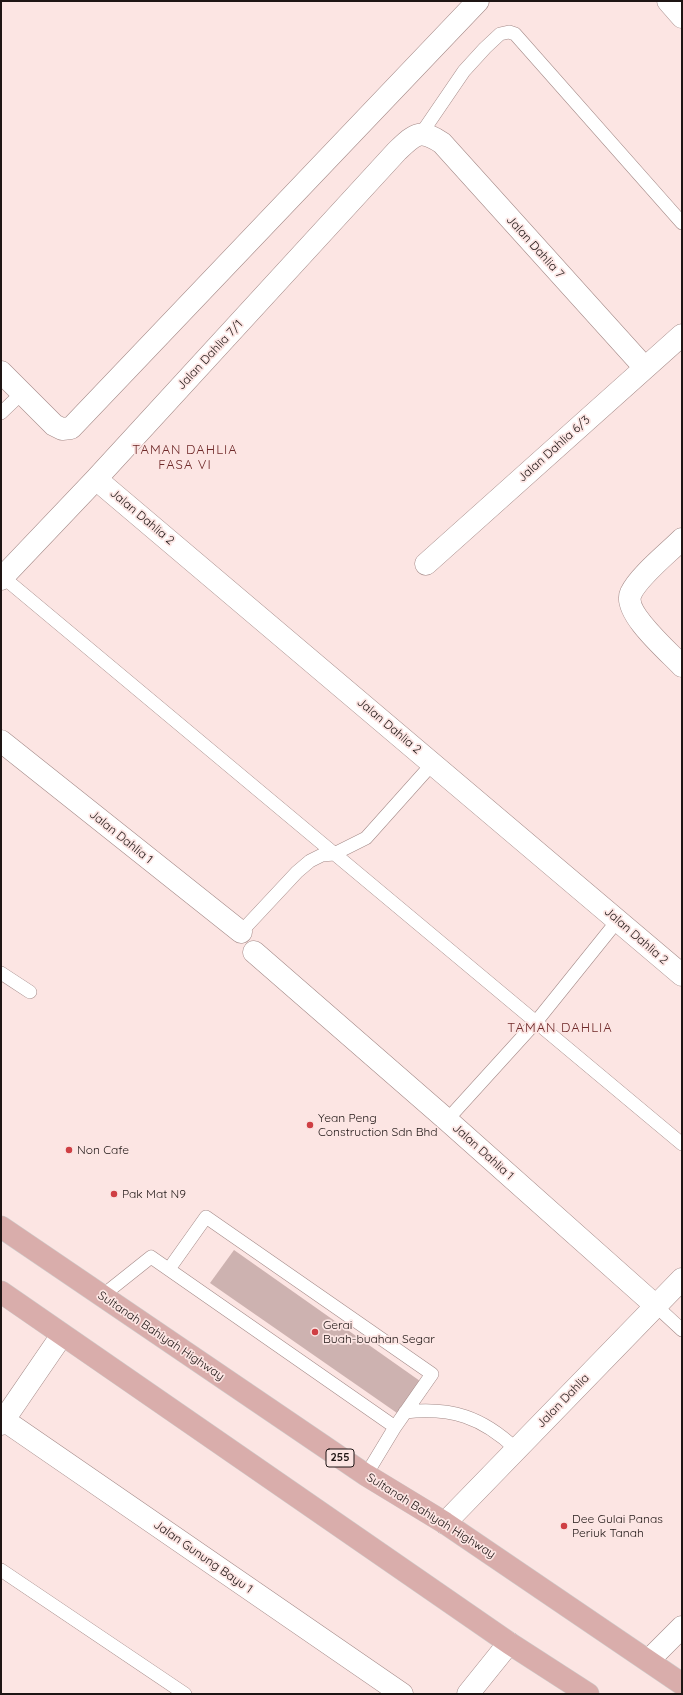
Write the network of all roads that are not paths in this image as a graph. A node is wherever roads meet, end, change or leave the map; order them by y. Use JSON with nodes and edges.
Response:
{"nodes":[{"id":1,"x":478,"y":1,"type":"edge"},
{"id":2,"x":668,"y":1,"type":"edge"},
{"id":3,"x":682,"y":17,"type":"edge"},
{"id":4,"x":421,"y":134,"type":"junction"},
{"id":5,"x":682,"y":223,"type":"edge"},
{"id":6,"x":682,"y":335,"type":"edge"},
{"id":7,"x":645,"y":368,"type":"junction"},
{"id":8,"x":1,"y":372,"type":"edge"},
{"id":9,"x":23,"y":392,"type":"junction"},
{"id":10,"x":1,"y":413,"type":"edge"},
{"id":11,"x":96,"y":479,"type":"junction"},
{"id":12,"x":682,"y":539,"type":"edge"},
{"id":13,"x":426,"y":564,"type":"dead end"},
{"id":14,"x":2,"y":578,"type":"edge"},
{"id":15,"x":682,"y":666,"type":"edge"},
{"id":16,"x":1,"y":741,"type":"edge"},
{"id":17,"x":433,"y":763,"type":"junction"},
{"id":18,"x":334,"y":854,"type":"junction"},
{"id":19,"x":618,"y":920,"type":"junction"},
{"id":20,"x":240,"y":932,"type":"joint"},
{"id":21,"x":254,"y":952,"type":"dead end"},
{"id":22,"x":680,"y":970,"type":"edge"},
{"id":23,"x":1,"y":973,"type":"edge"},
{"id":24,"x":30,"y":992,"type":"dead end"},
{"id":25,"x":536,"y":1022,"type":"junction"},
{"id":26,"x":447,"y":1120,"type":"junction"},
{"id":27,"x":682,"y":1144,"type":"edge"},
{"id":28,"x":1,"y":1227,"type":"edge"},
{"id":29,"x":169,"y":1270,"type":"junction"},
{"id":30,"x":682,"y":1279,"type":"edge"},
{"id":31,"x":1,"y":1292,"type":"edge"},
{"id":32,"x":102,"y":1296,"type":"junction"},
{"id":33,"x":656,"y":1306,"type":"junction"},
{"id":34,"x":682,"y":1330,"type":"edge"},
{"id":35,"x":62,"y":1335,"type":"junction"},
{"id":36,"x":405,"y":1412,"type":"junction"},
{"id":37,"x":2,"y":1421,"type":"edge"},
{"id":38,"x":395,"y":1427,"type":"junction"},
{"id":39,"x":516,"y":1449,"type":"junction"},
{"id":40,"x":366,"y":1475,"type":"junction"},
{"id":41,"x":445,"y":1523,"type":"junction"},
{"id":42,"x":1,"y":1570,"type":"edge"},
{"id":43,"x":682,"y":1627,"type":"edge"},
{"id":44,"x":509,"y":1642,"type":"junction"},
{"id":45,"x":649,"y":1660,"type":"junction"},
{"id":46,"x":682,"y":1684,"type":"edge"},
{"id":47,"x":185,"y":1694,"type":"edge"},
{"id":48,"x":402,"y":1694,"type":"edge"},
{"id":49,"x":468,"y":1694,"type":"edge"},
{"id":50,"x":588,"y":1694,"type":"edge"}],
"edges":[{"from":1,"to":9,"type":"street"},
{"from":2,"to":3,"type":"street"},
{"from":4,"to":5,"type":"lane"},
{"from":4,"to":7,"type":"street","name":"Jalan Dahlia 7"},
{"from":4,"to":11,"type":"street","name":"Jalan Dahlia 7/1"},
{"from":6,"to":7,"type":"street","name":"Jalan Dahlia 6/3"},
{"from":7,"to":13,"type":"street","name":"Jalan Dahlia 6/3"},
{"from":8,"to":9,"type":"street"},
{"from":9,"to":10,"type":"lane"},
{"from":11,"to":14,"type":"street","name":"Jalan Dahlia 7/1"},
{"from":11,"to":17,"type":"street","name":"Jalan Dahlia 2"},
{"from":12,"to":15,"type":"street"},
{"from":14,"to":18,"type":"lane"},
{"from":16,"to":20,"type":"street","name":"Jalan Dahlia 1"},
{"from":17,"to":18,"type":"lane"},
{"from":17,"to":19,"type":"street","name":"Jalan Dahlia 2"},
{"from":18,"to":20,"type":"lane"},
{"from":18,"to":25,"type":"lane"},
{"from":19,"to":22,"type":"street","name":"Jalan Dahlia 2"},
{"from":19,"to":25,"type":"lane"},
{"from":21,"to":26,"type":"street","name":"Jalan Dahlia 1"},
{"from":23,"to":24,"type":"lane"},
{"from":25,"to":26,"type":"lane"},
{"from":25,"to":27,"type":"lane"},
{"from":26,"to":33,"type":"street","name":"Jalan Dahlia 1"},
{"from":28,"to":32,"type":"main road","name":"Sultanah Bahiyah Highway","number":"255"},
{"from":29,"to":32,"type":"lane"},
{"from":29,"to":36,"type":"lane"},
{"from":29,"to":38,"type":"lane"},
{"from":30,"to":33,"type":"street","name":"Jalan Dahlia"},
{"from":31,"to":35,"type":"main road"},
{"from":32,"to":40,"type":"main road","name":"Sultanah Bahiyah Highway","number":"255"},
{"from":33,"to":34,"type":"lane"},
{"from":33,"to":39,"type":"street","name":"Jalan Dahlia"},
{"from":35,"to":37,"type":"street"},
{"from":35,"to":44,"type":"main road"},
{"from":36,"to":38,"type":"lane"},
{"from":36,"to":39,"type":"lane"},
{"from":37,"to":48,"type":"street","name":"Jalan Gunung Bayu 1"},
{"from":38,"to":40,"type":"lane"},
{"from":39,"to":41,"type":"street","name":"Jalan Dahlia"},
{"from":40,"to":41,"type":"main road","name":"Sultanah Bahiyah Highway","number":"255"},
{"from":41,"to":45,"type":"main road","name":"Sultanah Bahiyah Highway","number":"255"},
{"from":42,"to":47,"type":"lane"},
{"from":43,"to":45,"type":"street"},
{"from":44,"to":49,"type":"street"},
{"from":44,"to":50,"type":"main road"},
{"from":45,"to":46,"type":"main road","name":"Sultanah Bahiyah Highway","number":"255"}]}
